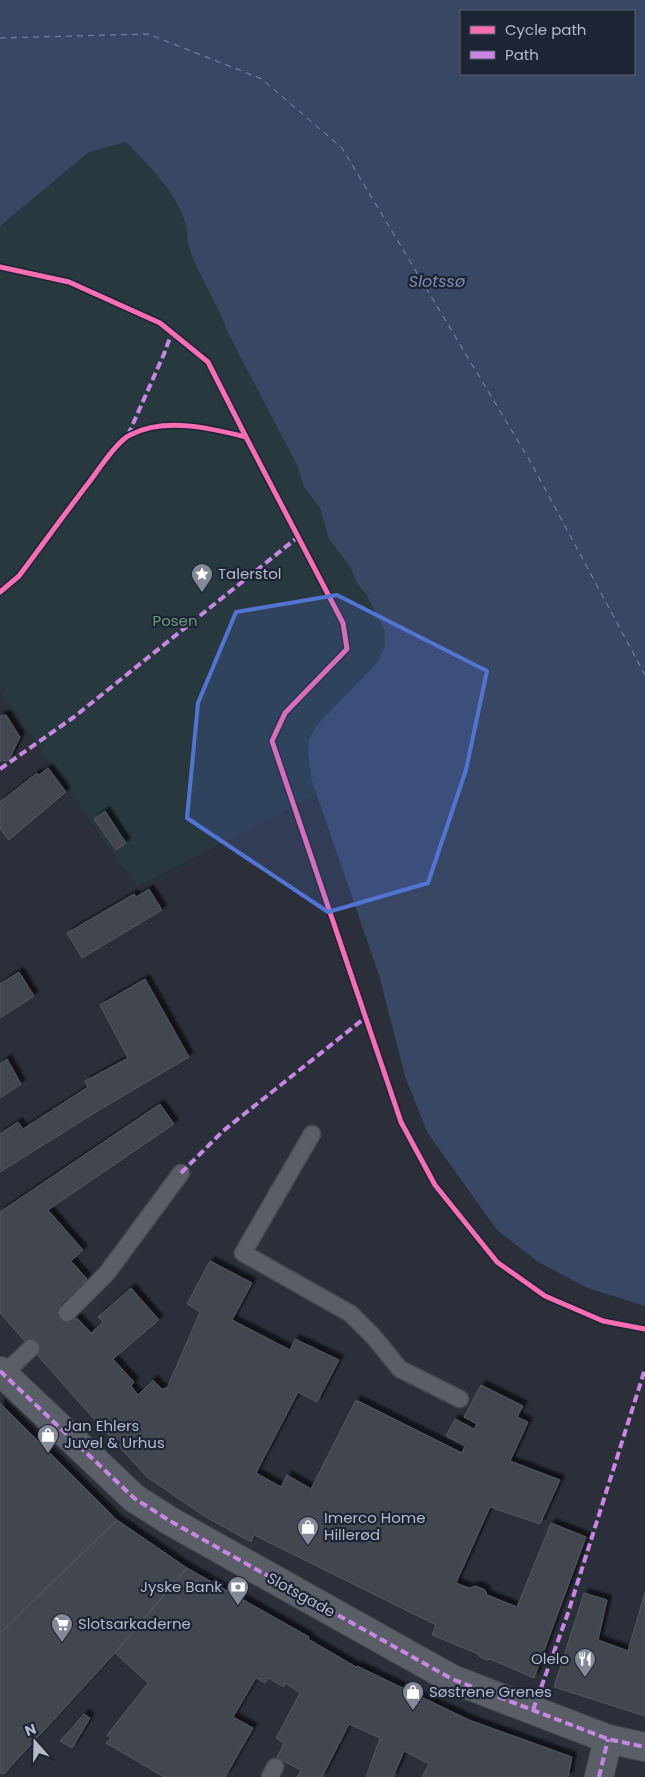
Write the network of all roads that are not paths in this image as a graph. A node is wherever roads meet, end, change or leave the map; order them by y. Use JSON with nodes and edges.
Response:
{"nodes":[{"id":1,"x":312,"y":1134,"type":"dead end"},
{"id":2,"x":181,"y":1173,"type":"dead end"},
{"id":3,"x":67,"y":1313,"type":"dead end"},
{"id":4,"x":31,"y":1348,"type":"dead end"},
{"id":5,"x":2,"y":1373,"type":"edge"},
{"id":6,"x":460,"y":1400,"type":"dead end"},
{"id":7,"x":608,"y":1739,"type":"junction"},
{"id":8,"x":645,"y":1747,"type":"edge"},
{"id":9,"x":599,"y":1777,"type":"edge"}],
"edges":[{"from":1,"to":6,"type":"lane"},
{"from":2,"to":3,"type":"lane"},
{"from":4,"to":5,"type":"lane"},
{"from":5,"to":7,"type":"street","name":"Slotsgade"},
{"from":7,"to":8,"type":"street","name":"Slotsgade"},
{"from":7,"to":9,"type":"street"}]}
